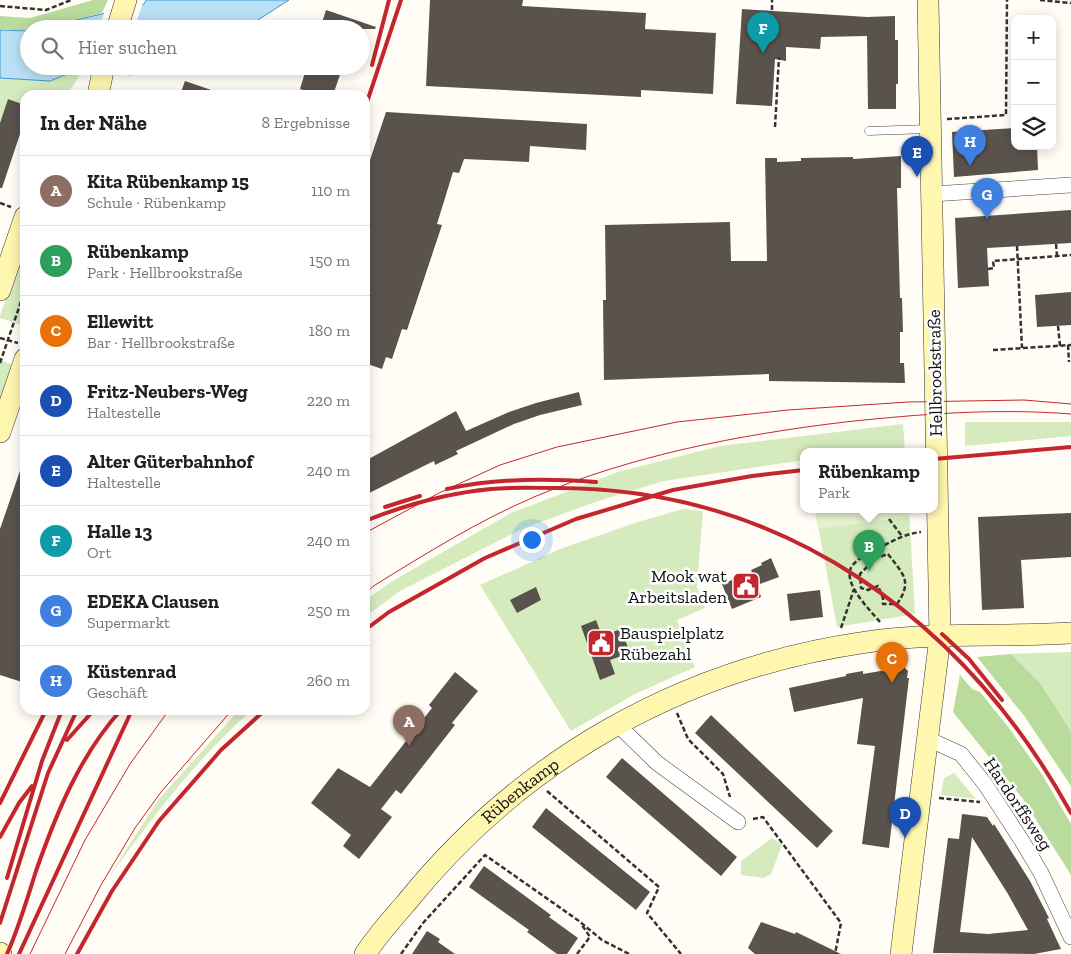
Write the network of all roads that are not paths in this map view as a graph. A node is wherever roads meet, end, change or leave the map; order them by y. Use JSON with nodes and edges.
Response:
{"nodes":[{"id":1,"x":126,"y":0,"type":"edge"},
{"id":2,"x":928,"y":0,"type":"edge"},
{"id":3,"x":119,"y":20,"type":"edge"},
{"id":4,"x":930,"y":125,"type":"junction"},
{"id":5,"x":869,"y":131,"type":"dead end"},
{"id":6,"x":1071,"y":185,"type":"edge"},
{"id":7,"x":932,"y":194,"type":"junction"},
{"id":8,"x":20,"y":227,"type":"edge"},
{"id":9,"x":5,"y":258,"type":"edge"},
{"id":10,"x":0,"y":290,"type":"edge"},
{"id":11,"x":20,"y":374,"type":"edge"},
{"id":12,"x":0,"y":432,"type":"edge"},
{"id":13,"x":937,"y":448,"type":"edge"},
{"id":14,"x":938,"y":513,"type":"edge"},
{"id":15,"x":1071,"y":633,"type":"edge"},
{"id":16,"x":940,"y":637,"type":"junction"},
{"id":17,"x":617,"y":724,"type":"junction"},
{"id":18,"x":928,"y":739,"type":"junction"},
{"id":19,"x":738,"y":822,"type":"road end"},
{"id":20,"x":1071,"y":936,"type":"edge"},
{"id":21,"x":365,"y":954,"type":"edge"},
{"id":22,"x":901,"y":954,"type":"edge"}],
"edges":[{"from":1,"to":3,"type":"street"},
{"from":2,"to":4,"type":"street","name":"Hellbrookstraße"},
{"from":4,"to":5,"type":"lane"},
{"from":4,"to":7,"type":"street","name":"Hellbrookstraße"},
{"from":6,"to":7,"type":"street"},
{"from":7,"to":13,"type":"street","name":"Hellbrookstraße"},
{"from":8,"to":9,"type":"street"},
{"from":9,"to":10,"type":"street"},
{"from":11,"to":12,"type":"street"},
{"from":14,"to":16,"type":"street","name":"Hellbrookstraße"},
{"from":15,"to":16,"type":"street","name":"Rübenkamp"},
{"from":16,"to":17,"type":"street","name":"Rübenkamp"},
{"from":16,"to":18,"type":"street","name":"Hellbrookstraße"},
{"from":17,"to":19,"type":"street"},
{"from":17,"to":21,"type":"street","name":"Rübenkamp"},
{"from":18,"to":20,"type":"street","name":"Hardorffsweg"},
{"from":18,"to":22,"type":"street","name":"Hellbrookstraße"}]}
